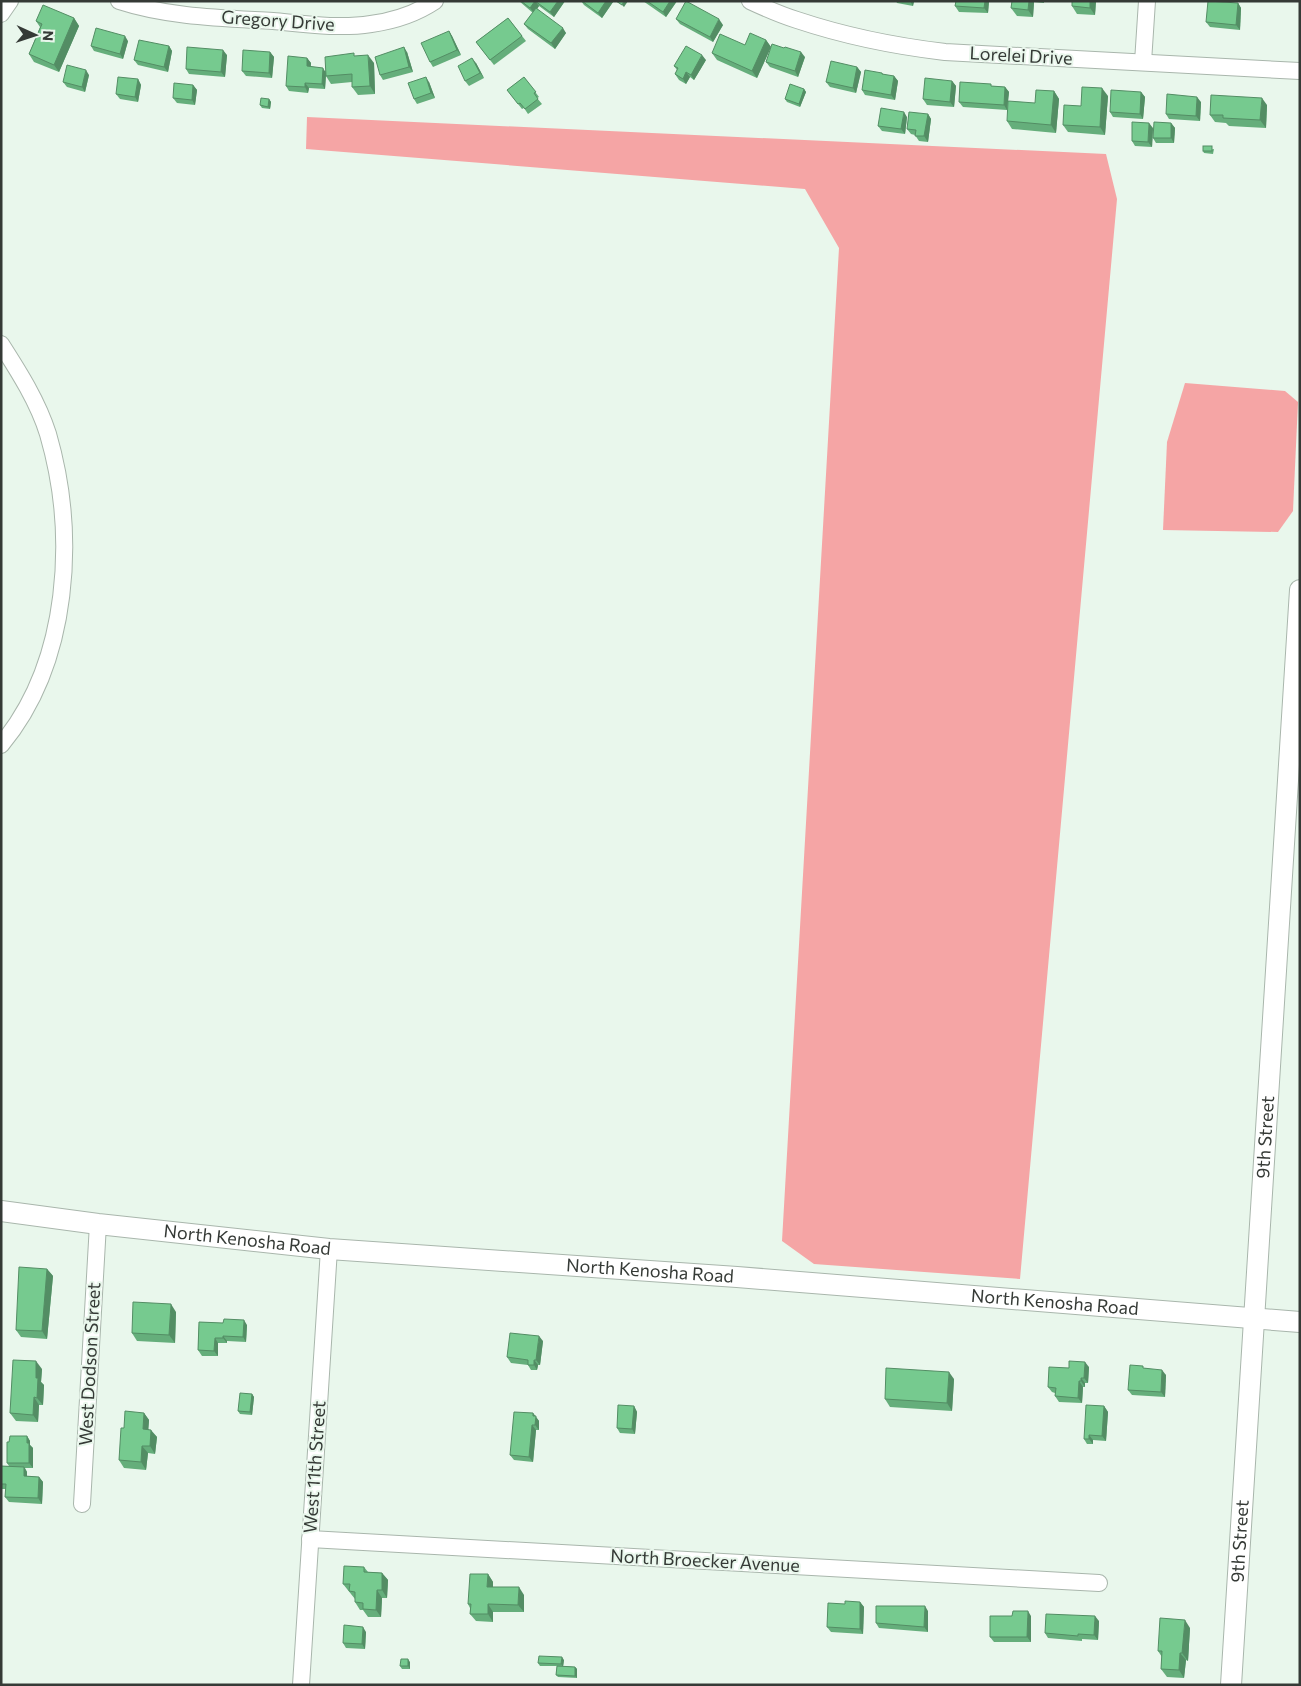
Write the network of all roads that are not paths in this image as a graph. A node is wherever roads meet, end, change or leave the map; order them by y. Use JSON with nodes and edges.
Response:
{"nodes":[{"id":1,"x":10,"y":1,"type":"edge"},
{"id":2,"x":119,"y":1,"type":"edge"},
{"id":3,"x":435,"y":1,"type":"edge"},
{"id":4,"x":750,"y":1,"type":"edge"},
{"id":5,"x":1146,"y":1,"type":"edge"},
{"id":6,"x":1,"y":14,"type":"edge"},
{"id":7,"x":1143,"y":62,"type":"junction"},
{"id":8,"x":1300,"y":71,"type":"edge"},
{"id":9,"x":1,"y":344,"type":"edge"},
{"id":10,"x":1300,"y":590,"type":"edge"},
{"id":11,"x":1,"y":745,"type":"edge"},
{"id":12,"x":1,"y":1211,"type":"edge"},
{"id":13,"x":98,"y":1224,"type":"junction"},
{"id":14,"x":329,"y":1249,"type":"junction"},
{"id":15,"x":1253,"y":1319,"type":"junction"},
{"id":16,"x":1300,"y":1322,"type":"edge"},
{"id":17,"x":82,"y":1504,"type":"dead end"},
{"id":18,"x":310,"y":1538,"type":"junction"},
{"id":19,"x":1099,"y":1583,"type":"dead end"},
{"id":20,"x":301,"y":1685,"type":"edge"},
{"id":21,"x":1231,"y":1685,"type":"edge"}],
"edges":[{"from":1,"to":6,"type":"street"},
{"from":2,"to":3,"type":"street","name":"Gregory Drive"},
{"from":4,"to":7,"type":"street","name":"Lorelei Drive"},
{"from":5,"to":7,"type":"street"},
{"from":7,"to":8,"type":"street","name":"Lorelei Drive"},
{"from":9,"to":11,"type":"street"},
{"from":10,"to":15,"type":"street","name":"9th Street"},
{"from":12,"to":13,"type":"street","name":"North Kenosha Road"},
{"from":13,"to":14,"type":"street","name":"North Kenosha Road"},
{"from":13,"to":17,"type":"street","name":"West Dodson Street"},
{"from":14,"to":15,"type":"street","name":"North Kenosha Road"},
{"from":14,"to":18,"type":"street","name":"West 11th Street"},
{"from":15,"to":16,"type":"street","name":"North Kenosha Road"},
{"from":15,"to":21,"type":"street","name":"9th Street"},
{"from":18,"to":19,"type":"street","name":"North Broecker Avenue"},
{"from":18,"to":20,"type":"street","name":"West 11th Street"}]}
